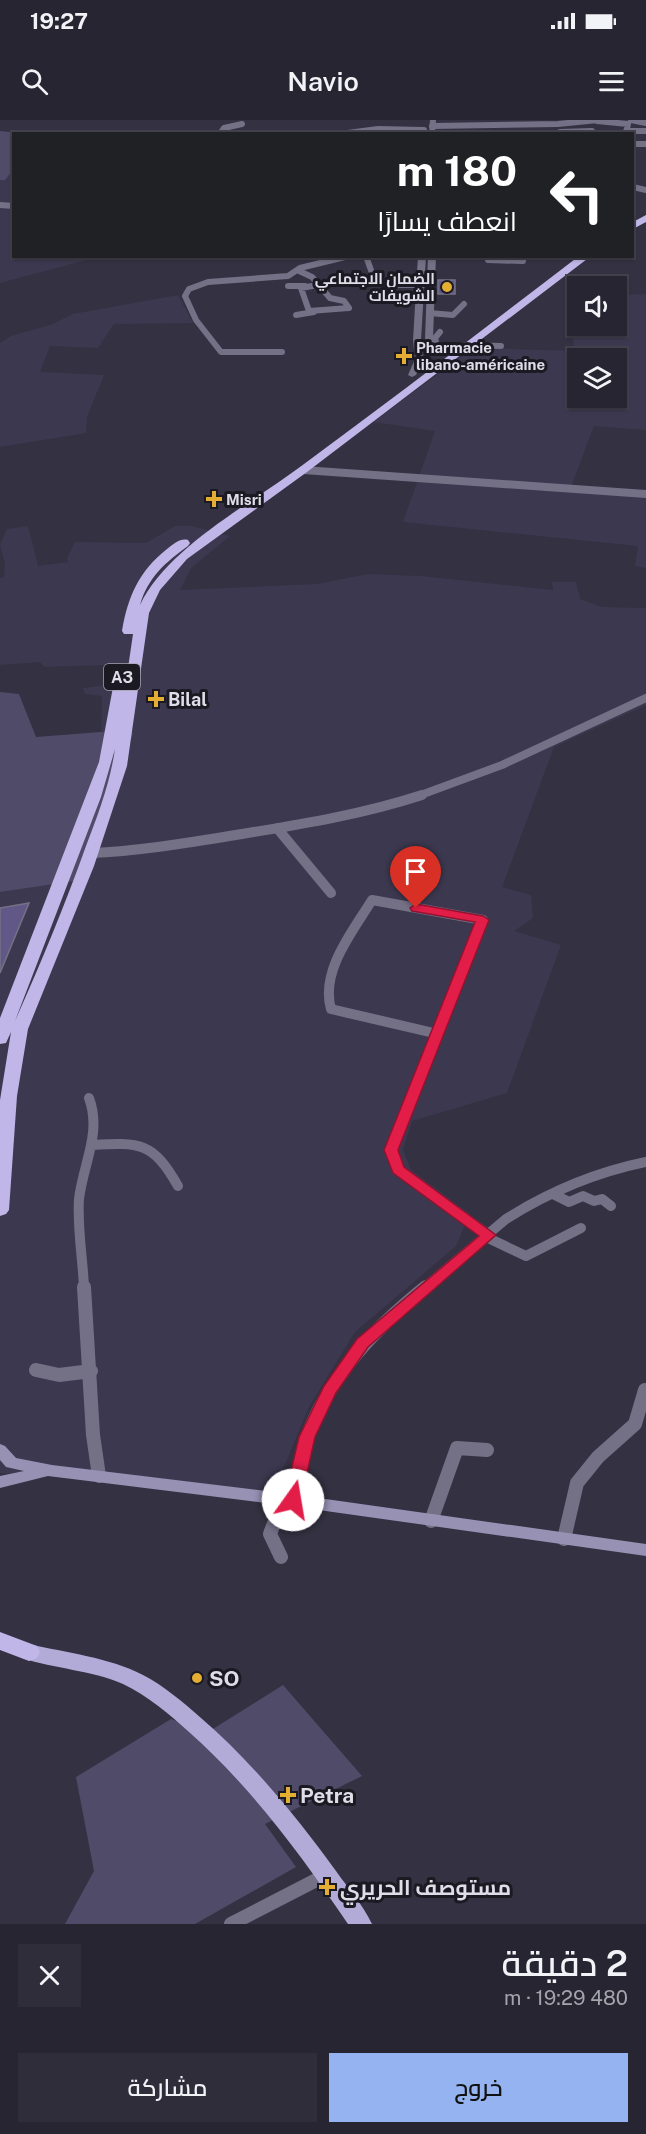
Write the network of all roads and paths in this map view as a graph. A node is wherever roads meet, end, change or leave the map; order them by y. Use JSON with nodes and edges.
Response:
{"nodes":[{"id":1,"x":425,"y":120,"type":"edge"},
{"id":2,"x":598,"y":120,"type":"edge"},
{"id":3,"x":642,"y":120,"type":"edge"},
{"id":4,"x":633,"y":121,"type":"edge"},
{"id":5,"x":486,"y":122,"type":"edge"},
{"id":6,"x":525,"y":122,"type":"edge"},
{"id":7,"x":575,"y":122,"type":"edge"},
{"id":8,"x":555,"y":123,"type":"edge"},
{"id":9,"x":589,"y":123,"type":"junction"},
{"id":10,"x":646,"y":123,"type":"edge"},
{"id":11,"x":242,"y":124,"type":"dead end"},
{"id":12,"x":433,"y":126,"type":"edge"},
{"id":13,"x":459,"y":126,"type":"junction"},
{"id":14,"x":646,"y":131,"type":"edge"},
{"id":15,"x":221,"y":132,"type":"edge"},
{"id":16,"x":357,"y":132,"type":"edge"},
{"id":17,"x":424,"y":132,"type":"edge"},
{"id":18,"x":460,"y":132,"type":"edge"},
{"id":19,"x":592,"y":132,"type":"edge"},
{"id":20,"x":626,"y":132,"type":"edge"},
{"id":21,"x":340,"y":258,"type":"edge"},
{"id":22,"x":367,"y":258,"type":"edge"},
{"id":23,"x":422,"y":258,"type":"edge"},
{"id":24,"x":432,"y":258,"type":"edge"},
{"id":25,"x":523,"y":258,"type":"edge"},
{"id":26,"x":583,"y":258,"type":"edge"},
{"id":27,"x":499,"y":259,"type":"edge"},
{"id":28,"x":488,"y":260,"type":"dead end"},
{"id":29,"x":296,"y":267,"type":"junction"},
{"id":30,"x":563,"y":272,"type":"junction"},
{"id":31,"x":372,"y":273,"type":"dead end"},
{"id":32,"x":245,"y":279,"type":"junction"},
{"id":33,"x":318,"y":285,"type":"junction"},
{"id":34,"x":397,"y":285,"type":"dead end"},
{"id":35,"x":422,"y":285,"type":"junction"},
{"id":36,"x":288,"y":286,"type":"dead end"},
{"id":37,"x":305,"y":286,"type":"junction"},
{"id":38,"x":249,"y":288,"type":"dead end"},
{"id":39,"x":464,"y":304,"type":"dead end"},
{"id":40,"x":315,"y":312,"type":"junction"},
{"id":41,"x":429,"y":313,"type":"junction"},
{"id":42,"x":296,"y":315,"type":"dead end"},
{"id":43,"x":440,"y":332,"type":"dead end"},
{"id":44,"x":466,"y":345,"type":"junction"},
{"id":45,"x":501,"y":346,"type":"dead end"},
{"id":46,"x":442,"y":348,"type":"junction"},
{"id":47,"x":282,"y":352,"type":"dead end"},
{"id":48,"x":412,"y":375,"type":"junction"},
{"id":49,"x":303,"y":470,"type":"junction"},
{"id":50,"x":646,"y":494,"type":"edge"},
{"id":51,"x":646,"y":698,"type":"edge"},
{"id":52,"x":277,"y":828,"type":"junction"},
{"id":53,"x":91,"y":853,"type":"junction"},
{"id":54,"x":331,"y":893,"type":"dead end"},
{"id":55,"x":438,"y":1034,"type":"junction"},
{"id":56,"x":0,"y":1039,"type":"edge"},
{"id":57,"x":89,"y":1098,"type":"dead end"},
{"id":58,"x":92,"y":1145,"type":"junction"},
{"id":59,"x":646,"y":1162,"type":"edge"},
{"id":60,"x":178,"y":1186,"type":"dead end"},
{"id":61,"x":555,"y":1195,"type":"junction"},
{"id":62,"x":611,"y":1206,"type":"dead end"},
{"id":63,"x":0,"y":1210,"type":"edge"},
{"id":64,"x":581,"y":1228,"type":"dead end"},
{"id":65,"x":487,"y":1236,"type":"junction"},
{"id":66,"x":36,"y":1370,"type":"dead end"},
{"id":67,"x":91,"y":1371,"type":"junction"},
{"id":68,"x":645,"y":1390,"type":"edge"},
{"id":69,"x":0,"y":1450,"type":"edge"},
{"id":70,"x":487,"y":1450,"type":"dead end"},
{"id":71,"x":52,"y":1471,"type":"junction"},
{"id":72,"x":99,"y":1476,"type":"junction"},
{"id":73,"x":0,"y":1482,"type":"edge"},
{"id":74,"x":288,"y":1500,"type":"junction"},
{"id":75,"x":431,"y":1521,"type":"junction"},
{"id":76,"x":564,"y":1539,"type":"junction"},
{"id":77,"x":646,"y":1550,"type":"edge"},
{"id":78,"x":281,"y":1557,"type":"dead end"},
{"id":79,"x":0,"y":1641,"type":"edge"},
{"id":80,"x":29,"y":1652,"type":"junction"},
{"id":81,"x":0,"y":1654,"type":"edge"},
{"id":82,"x":327,"y":1875,"type":"junction"},
{"id":83,"x":231,"y":1924,"type":"edge"},
{"id":84,"x":361,"y":1924,"type":"edge"}],
"edges":[{"from":1,"to":17,"type":"street"},
{"from":2,"to":9,"type":"street"},
{"from":2,"to":20,"type":"street"},
{"from":3,"to":4,"type":"street"},
{"from":4,"to":10,"type":"street"},
{"from":5,"to":6,"type":"street"},
{"from":5,"to":13,"type":"street"},
{"from":6,"to":8,"type":"street"},
{"from":7,"to":8,"type":"street"},
{"from":7,"to":9,"type":"street"},
{"from":9,"to":19,"type":"street"},
{"from":11,"to":15,"type":"street"},
{"from":12,"to":13,"type":"street"},
{"from":13,"to":18,"type":"street"},
{"from":14,"to":20,"type":"street"},
{"from":16,"to":17,"type":"street"},
{"from":21,"to":29,"type":"street"},
{"from":22,"to":31,"type":"street"},
{"from":23,"to":35,"type":"street"},
{"from":24,"to":41,"type":"street"},
{"from":25,"to":27,"type":"street"},
{"from":26,"to":30,"type":"highway","number":"A3"},
{"from":27,"to":28,"type":"street"},
{"from":29,"to":32,"type":"street"},
{"from":29,"to":33,"type":"street"},
{"from":30,"to":44,"type":"highway","number":"A3"},
{"from":30,"to":46,"type":"highway","number":"A3"},
{"from":32,"to":38,"type":"street"},
{"from":32,"to":47,"type":"street"},
{"from":33,"to":37,"type":"street"},
{"from":33,"to":40,"type":"street"},
{"from":34,"to":35,"type":"street"},
{"from":35,"to":48,"type":"street"},
{"from":36,"to":37,"type":"street"},
{"from":37,"to":40,"type":"street"},
{"from":39,"to":41,"type":"street"},
{"from":40,"to":42,"type":"street"},
{"from":41,"to":46,"type":"street"},
{"from":43,"to":46,"type":"street"},
{"from":44,"to":45,"type":"street"},
{"from":44,"to":49,"type":"highway","number":"A3"},
{"from":46,"to":48,"type":"highway","number":"A3"},
{"from":48,"to":56,"type":"highway","number":"A3"},
{"from":49,"to":50,"type":"street"},
{"from":49,"to":53,"type":"highway","number":"A3"},
{"from":51,"to":52,"type":"street"},
{"from":52,"to":53,"type":"street"},
{"from":52,"to":54,"type":"street"},
{"from":53,"to":63,"type":"highway","number":"A3"},
{"from":55,"to":55,"type":"street"},
{"from":55,"to":65,"type":"street"},
{"from":57,"to":58,"type":"street"},
{"from":58,"to":60,"type":"street"},
{"from":58,"to":67,"type":"street"},
{"from":59,"to":61,"type":"street"},
{"from":61,"to":62,"type":"street"},
{"from":61,"to":65,"type":"street"},
{"from":64,"to":65,"type":"street"},
{"from":65,"to":74,"type":"street"},
{"from":66,"to":67,"type":"street"},
{"from":67,"to":72,"type":"street"},
{"from":68,"to":76,"type":"street"},
{"from":69,"to":71,"type":"main road"},
{"from":70,"to":75,"type":"street"},
{"from":71,"to":72,"type":"main road"},
{"from":71,"to":73,"type":"main road"},
{"from":72,"to":74,"type":"main road"},
{"from":74,"to":75,"type":"main road"},
{"from":74,"to":78,"type":"street"},
{"from":75,"to":76,"type":"main road"},
{"from":76,"to":77,"type":"main road"},
{"from":79,"to":80,"type":"highway"},
{"from":80,"to":81,"type":"highway"},
{"from":80,"to":82,"type":"main road"},
{"from":82,"to":83,"type":"street"},
{"from":82,"to":84,"type":"main road"}]}
